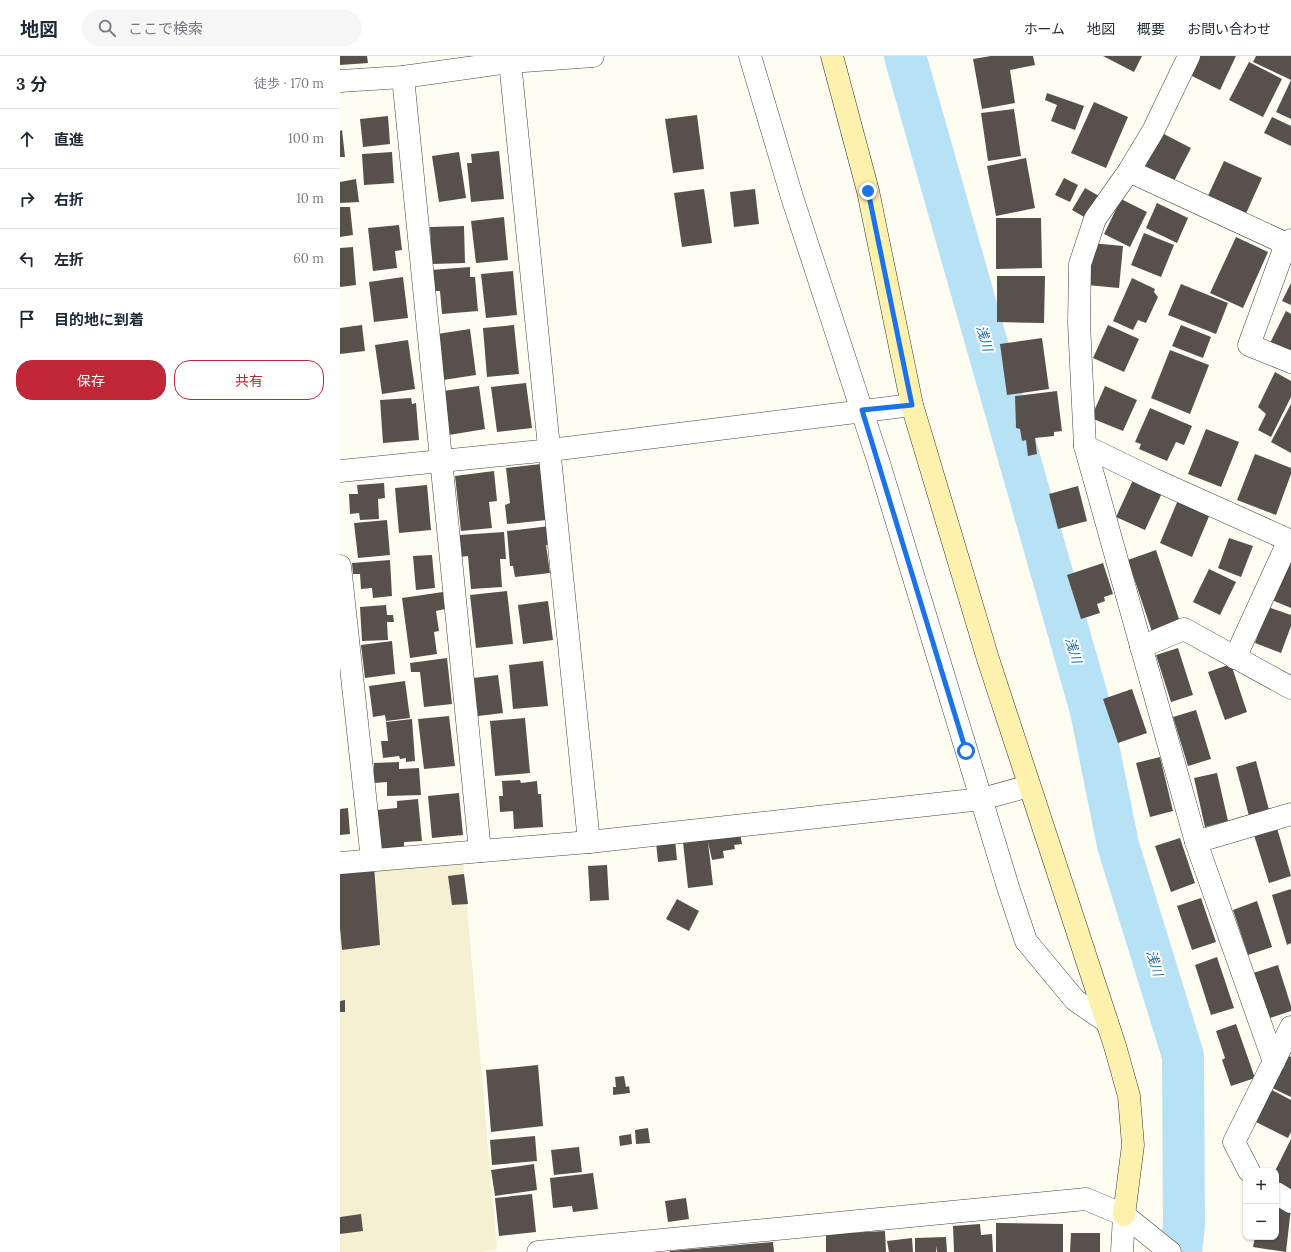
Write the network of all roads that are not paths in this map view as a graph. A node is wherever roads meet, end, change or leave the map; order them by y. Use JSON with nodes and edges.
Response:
{"nodes":[{"id":1,"x":593,"y":56,"type":"edge"},
{"id":2,"x":750,"y":56,"type":"edge"},
{"id":3,"x":832,"y":56,"type":"edge"},
{"id":4,"x":1189,"y":56,"type":"edge"},
{"id":5,"x":510,"y":62,"type":"junction"},
{"id":6,"x":403,"y":77,"type":"junction"},
{"id":7,"x":340,"y":81,"type":"edge"},
{"id":8,"x":1129,"y":171,"type":"junction"},
{"id":9,"x":1289,"y":243,"type":"edge"},
{"id":10,"x":1291,"y":362,"type":"edge"},
{"id":11,"x":912,"y":405,"type":"junction"},
{"id":12,"x":862,"y":410,"type":"junction"},
{"id":13,"x":1085,"y":446,"type":"junction"},
{"id":14,"x":550,"y":450,"type":"junction"},
{"id":15,"x":442,"y":461,"type":"junction"},
{"id":16,"x":340,"y":471,"type":"edge"},
{"id":17,"x":1290,"y":541,"type":"edge"},
{"id":18,"x":340,"y":566,"type":"edge"},
{"id":19,"x":1142,"y":647,"type":"junction"},
{"id":20,"x":1235,"y":658,"type":"junction"},
{"id":21,"x":1291,"y":688,"type":"edge"},
{"id":22,"x":1029,"y":786,"type":"junction"},
{"id":23,"x":982,"y":798,"type":"junction"},
{"id":24,"x":1291,"y":814,"type":"edge"},
{"id":25,"x":589,"y":842,"type":"junction"},
{"id":26,"x":1196,"y":842,"type":"junction"},
{"id":27,"x":480,"y":851,"type":"junction"},
{"id":28,"x":372,"y":860,"type":"junction"},
{"id":29,"x":340,"y":863,"type":"edge"},
{"id":30,"x":1107,"y":1022,"type":"junction"},
{"id":31,"x":1291,"y":1027,"type":"edge"},
{"id":32,"x":1274,"y":1062,"type":"junction"},
{"id":33,"x":1247,"y":1168,"type":"edge"},
{"id":34,"x":1279,"y":1195,"type":"edge"},
{"id":35,"x":1291,"y":1202,"type":"edge"},
{"id":36,"x":1124,"y":1215,"type":"junction"},
{"id":37,"x":538,"y":1252,"type":"edge"},
{"id":38,"x":1122,"y":1252,"type":"edge"},
{"id":39,"x":1170,"y":1252,"type":"edge"}],
"edges":[{"from":1,"to":5,"type":"street"},
{"from":2,"to":12,"type":"street"},
{"from":3,"to":11,"type":"street"},
{"from":4,"to":8,"type":"street"},
{"from":5,"to":6,"type":"street"},
{"from":5,"to":14,"type":"street"},
{"from":6,"to":7,"type":"street"},
{"from":6,"to":15,"type":"street"},
{"from":8,"to":9,"type":"street"},
{"from":8,"to":13,"type":"street"},
{"from":9,"to":10,"type":"street"},
{"from":11,"to":12,"type":"street"},
{"from":11,"to":22,"type":"street"},
{"from":12,"to":14,"type":"street"},
{"from":12,"to":23,"type":"street"},
{"from":13,"to":17,"type":"street"},
{"from":13,"to":19,"type":"street"},
{"from":14,"to":15,"type":"street"},
{"from":14,"to":25,"type":"street"},
{"from":15,"to":16,"type":"street"},
{"from":15,"to":27,"type":"street"},
{"from":17,"to":20,"type":"street"},
{"from":18,"to":28,"type":"street"},
{"from":19,"to":20,"type":"street"},
{"from":19,"to":26,"type":"street"},
{"from":20,"to":21,"type":"street"},
{"from":22,"to":23,"type":"street"},
{"from":22,"to":30,"type":"street"},
{"from":23,"to":25,"type":"street"},
{"from":23,"to":30,"type":"street"},
{"from":24,"to":26,"type":"street"},
{"from":25,"to":27,"type":"street"},
{"from":26,"to":32,"type":"street"},
{"from":27,"to":28,"type":"street"},
{"from":28,"to":29,"type":"street"},
{"from":30,"to":36,"type":"street"},
{"from":31,"to":32,"type":"street"},
{"from":32,"to":33,"type":"street"},
{"from":34,"to":35,"type":"street"},
{"from":36,"to":37,"type":"street"},
{"from":36,"to":38,"type":"street"},
{"from":36,"to":39,"type":"street"}]}
